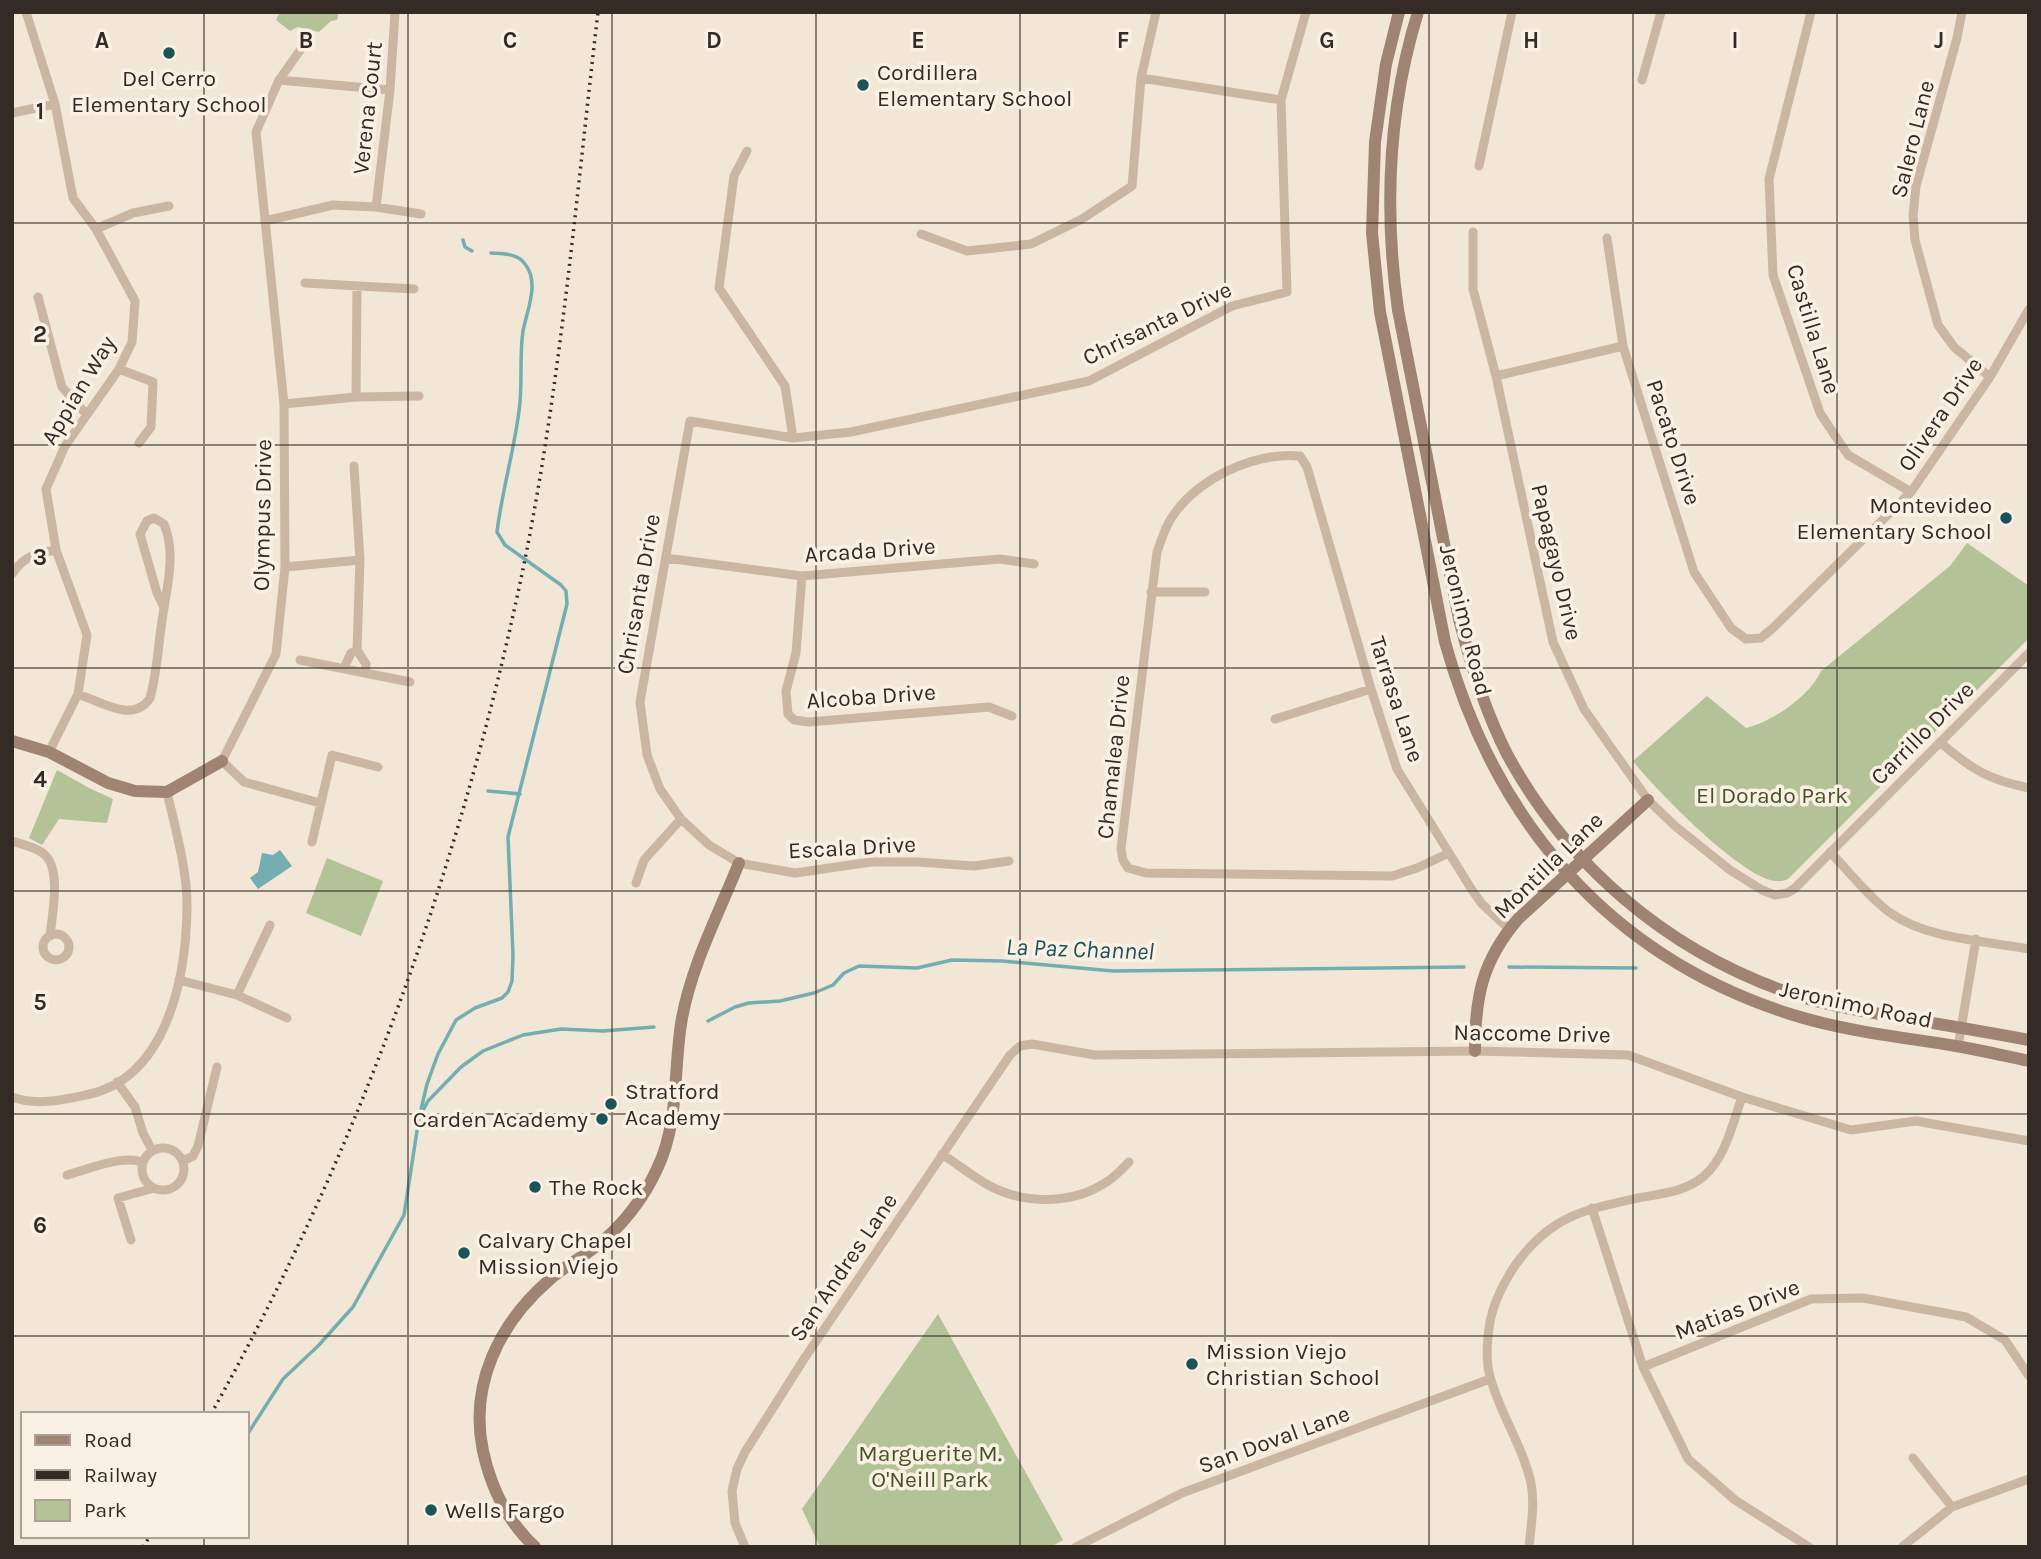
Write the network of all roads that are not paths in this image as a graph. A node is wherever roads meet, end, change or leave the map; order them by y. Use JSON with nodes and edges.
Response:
{"nodes":[{"id":1,"x":26,"y":12,"type":"edge"},
{"id":2,"x":395,"y":12,"type":"edge"},
{"id":3,"x":1156,"y":12,"type":"edge"},
{"id":4,"x":1306,"y":12,"type":"edge"},
{"id":5,"x":1399,"y":12,"type":"edge"},
{"id":6,"x":1418,"y":12,"type":"edge"},
{"id":7,"x":1512,"y":12,"type":"edge"},
{"id":8,"x":1661,"y":12,"type":"edge"},
{"id":9,"x":1811,"y":12,"type":"edge"},
{"id":10,"x":1962,"y":12,"type":"edge"},
{"id":11,"x":306,"y":42,"type":"dead end"},
{"id":12,"x":1141,"y":78,"type":"junction"},
{"id":13,"x":279,"y":80,"type":"junction"},
{"id":14,"x":1642,"y":80,"type":"dead end"},
{"id":15,"x":390,"y":90,"type":"junction"},
{"id":16,"x":1281,"y":100,"type":"junction"},
{"id":17,"x":55,"y":104,"type":"junction"},
{"id":18,"x":12,"y":113,"type":"edge"},
{"id":19,"x":747,"y":151,"type":"dead end"},
{"id":20,"x":1479,"y":166,"type":"dead end"},
{"id":21,"x":169,"y":206,"type":"dead end"},
{"id":22,"x":376,"y":207,"type":"junction"},
{"id":23,"x":421,"y":214,"type":"dead end"},
{"id":24,"x":265,"y":221,"type":"junction"},
{"id":25,"x":96,"y":229,"type":"junction"},
{"id":26,"x":1473,"y":232,"type":"dead end"},
{"id":27,"x":920,"y":234,"type":"dead end"},
{"id":28,"x":1607,"y":238,"type":"dead end"},
{"id":29,"x":305,"y":283,"type":"dead end"},
{"id":30,"x":357,"y":287,"type":"junction"},
{"id":31,"x":414,"y":289,"type":"dead end"},
{"id":32,"x":38,"y":297,"type":"dead end"},
{"id":33,"x":2029,"y":309,"type":"edge"},
{"id":34,"x":1623,"y":346,"type":"junction"},
{"id":35,"x":119,"y":369,"type":"junction"},
{"id":36,"x":1496,"y":376,"type":"junction"},
{"id":37,"x":1990,"y":377,"type":"junction"},
{"id":38,"x":419,"y":396,"type":"dead end"},
{"id":39,"x":356,"y":397,"type":"junction"},
{"id":40,"x":284,"y":404,"type":"junction"},
{"id":41,"x":86,"y":414,"type":"junction"},
{"id":42,"x":793,"y":438,"type":"junction"},
{"id":43,"x":139,"y":443,"type":"dead end"},
{"id":44,"x":1300,"y":456,"type":"joint"},
{"id":45,"x":354,"y":466,"type":"dead end"},
{"id":46,"x":1911,"y":492,"type":"junction"},
{"id":47,"x":56,"y":550,"type":"junction"},
{"id":48,"x":666,"y":558,"type":"junction"},
{"id":49,"x":360,"y":561,"type":"junction"},
{"id":50,"x":1034,"y":564,"type":"dead end"},
{"id":51,"x":285,"y":567,"type":"junction"},
{"id":52,"x":12,"y":574,"type":"edge"},
{"id":53,"x":802,"y":576,"type":"junction"},
{"id":54,"x":1151,"y":592,"type":"junction"},
{"id":55,"x":1205,"y":592,"type":"dead end"},
{"id":56,"x":163,"y":607,"type":"junction"},
{"id":57,"x":1746,"y":639,"type":"joint"},
{"id":58,"x":357,"y":650,"type":"junction"},
{"id":59,"x":2029,"y":653,"type":"edge"},
{"id":60,"x":300,"y":660,"type":"dead end"},
{"id":61,"x":344,"y":668,"type":"junction"},
{"id":62,"x":365,"y":672,"type":"junction"},
{"id":63,"x":410,"y":682,"type":"dead end"},
{"id":64,"x":1371,"y":689,"type":"junction"},
{"id":65,"x":78,"y":694,"type":"junction"},
{"id":66,"x":1012,"y":716,"type":"dead end"},
{"id":67,"x":1275,"y":719,"type":"dead end"},
{"id":68,"x":12,"y":741,"type":"edge"},
{"id":69,"x":1941,"y":743,"type":"junction"},
{"id":70,"x":50,"y":752,"type":"junction"},
{"id":71,"x":222,"y":761,"type":"junction"},
{"id":72,"x":378,"y":767,"type":"dead end"},
{"id":73,"x":2029,"y":788,"type":"edge"},
{"id":74,"x":167,"y":792,"type":"junction"},
{"id":75,"x":1648,"y":800,"type":"junction"},
{"id":76,"x":320,"y":803,"type":"junction"},
{"id":77,"x":681,"y":819,"type":"junction"},
{"id":78,"x":12,"y":841,"type":"edge"},
{"id":79,"x":312,"y":842,"type":"dead end"},
{"id":80,"x":1830,"y":852,"type":"junction"},
{"id":81,"x":1448,"y":853,"type":"junction"},
{"id":82,"x":1009,"y":860,"type":"dead end"},
{"id":83,"x":1583,"y":860,"type":"junction"},
{"id":84,"x":739,"y":863,"type":"junction"},
{"id":85,"x":1568,"y":874,"type":"junction"},
{"id":86,"x":636,"y":883,"type":"dead end"},
{"id":87,"x":1780,"y":894,"type":"joint"},
{"id":88,"x":270,"y":925,"type":"dead end"},
{"id":89,"x":1509,"y":929,"type":"junction"},
{"id":90,"x":50,"y":936,"type":"dead end"},
{"id":91,"x":1976,"y":939,"type":"junction"},
{"id":92,"x":2029,"y":949,"type":"edge"},
{"id":93,"x":179,"y":980,"type":"junction"},
{"id":94,"x":237,"y":995,"type":"junction"},
{"id":95,"x":287,"y":1017,"type":"dead end"},
{"id":96,"x":1961,"y":1028,"type":"junction"},
{"id":97,"x":2029,"y":1040,"type":"edge"},
{"id":98,"x":1020,"y":1046,"type":"joint"},
{"id":99,"x":1958,"y":1046,"type":"junction"},
{"id":100,"x":1475,"y":1051,"type":"junction"},
{"id":101,"x":2029,"y":1061,"type":"edge"},
{"id":102,"x":217,"y":1067,"type":"dead end"},
{"id":103,"x":117,"y":1082,"type":"junction"},
{"id":104,"x":1742,"y":1097,"type":"junction"},
{"id":105,"x":15,"y":1098,"type":"edge"},
{"id":106,"x":2029,"y":1141,"type":"edge"},
{"id":107,"x":152,"y":1150,"type":"junction"},
{"id":108,"x":942,"y":1154,"type":"junction"},
{"id":109,"x":183,"y":1161,"type":"junction"},
{"id":110,"x":1129,"y":1162,"type":"dead end"},
{"id":111,"x":143,"y":1163,"type":"junction"},
{"id":112,"x":67,"y":1175,"type":"dead end"},
{"id":113,"x":154,"y":1188,"type":"junction"},
{"id":114,"x":1592,"y":1208,"type":"junction"},
{"id":115,"x":131,"y":1240,"type":"dead end"},
{"id":116,"x":1643,"y":1367,"type":"junction"},
{"id":117,"x":2029,"y":1376,"type":"edge"},
{"id":118,"x":1490,"y":1379,"type":"junction"},
{"id":119,"x":1913,"y":1458,"type":"dead end"},
{"id":120,"x":2029,"y":1479,"type":"edge"},
{"id":121,"x":1952,"y":1507,"type":"junction"},
{"id":122,"x":535,"y":1547,"type":"edge"},
{"id":123,"x":745,"y":1547,"type":"edge"},
{"id":124,"x":1076,"y":1547,"type":"edge"},
{"id":125,"x":1529,"y":1547,"type":"edge"},
{"id":126,"x":1809,"y":1547,"type":"edge"},
{"id":127,"x":1902,"y":1547,"type":"edge"}],
"edges":[{"from":1,"to":17,"type":"street","name":"Appian Way"},
{"from":2,"to":15,"type":"street","name":"Verena Court"},
{"from":3,"to":12,"type":"street"},
{"from":4,"to":16,"type":"street","name":"Chrisanta Drive"},
{"from":5,"to":85,"type":"main road","name":"Jeronimo Road"},
{"from":6,"to":83,"type":"main road","name":"Jeronimo Road"},
{"from":7,"to":20,"type":"street"},
{"from":8,"to":14,"type":"street"},
{"from":9,"to":46,"type":"street","name":"Castilla Lane"},
{"from":10,"to":37,"type":"street","name":"Salero Lane"},
{"from":11,"to":13,"type":"street","name":"Olympus Drive"},
{"from":12,"to":16,"type":"street"},
{"from":12,"to":27,"type":"street"},
{"from":13,"to":15,"type":"street"},
{"from":13,"to":24,"type":"street","name":"Olympus Drive"},
{"from":15,"to":22,"type":"street","name":"Verena Court"},
{"from":16,"to":42,"type":"street","name":"Chrisanta Drive"},
{"from":17,"to":18,"type":"street"},
{"from":17,"to":25,"type":"street","name":"Appian Way"},
{"from":19,"to":42,"type":"street"},
{"from":21,"to":25,"type":"street"},
{"from":22,"to":23,"type":"street"},
{"from":22,"to":24,"type":"street"},
{"from":24,"to":40,"type":"street","name":"Olympus Drive"},
{"from":25,"to":35,"type":"street","name":"Appian Way"},
{"from":26,"to":36,"type":"street","name":"Papagayo Drive"},
{"from":28,"to":34,"type":"street","name":"Pacato Drive"},
{"from":29,"to":30,"type":"street"},
{"from":30,"to":31,"type":"street"},
{"from":30,"to":39,"type":"street"},
{"from":32,"to":41,"type":"street"},
{"from":33,"to":37,"type":"street","name":"Olivera Drive"},
{"from":34,"to":36,"type":"street"},
{"from":34,"to":57,"type":"street","name":"Pacato Drive"},
{"from":35,"to":41,"type":"street","name":"Appian Way"},
{"from":35,"to":43,"type":"street"},
{"from":36,"to":75,"type":"street","name":"Papagayo Drive"},
{"from":37,"to":46,"type":"street","name":"Olivera Drive"},
{"from":38,"to":39,"type":"street"},
{"from":39,"to":40,"type":"street"},
{"from":40,"to":51,"type":"street","name":"Olympus Drive"},
{"from":41,"to":47,"type":"street","name":"Appian Way"},
{"from":42,"to":48,"type":"street","name":"Chrisanta Drive"},
{"from":44,"to":54,"type":"street","name":"Chamalea Drive"},
{"from":44,"to":64,"type":"street","name":"Tarrasa Lane"},
{"from":45,"to":49,"type":"street"},
{"from":46,"to":57,"type":"street","name":"Olivera Drive"},
{"from":47,"to":52,"type":"street"},
{"from":47,"to":65,"type":"street","name":"Appian Way"},
{"from":48,"to":53,"type":"street","name":"Arcada Drive"},
{"from":48,"to":77,"type":"street","name":"Chrisanta Drive"},
{"from":49,"to":51,"type":"street"},
{"from":49,"to":58,"type":"street"},
{"from":50,"to":53,"type":"street","name":"Arcada Drive"},
{"from":51,"to":71,"type":"street","name":"Olympus Drive"},
{"from":53,"to":66,"type":"street","name":"Alcoba Drive"},
{"from":54,"to":55,"type":"street"},
{"from":54,"to":81,"type":"street","name":"Chamalea Drive"},
{"from":56,"to":56,"type":"street"},
{"from":56,"to":65,"type":"street"},
{"from":58,"to":61,"type":"street"},
{"from":58,"to":62,"type":"street"},
{"from":59,"to":69,"type":"street","name":"Carrillo Drive"},
{"from":60,"to":61,"type":"street"},
{"from":61,"to":62,"type":"street"},
{"from":62,"to":63,"type":"street"},
{"from":64,"to":67,"type":"street"},
{"from":64,"to":81,"type":"street","name":"Tarrasa Lane"},
{"from":65,"to":70,"type":"street","name":"Appian Way"},
{"from":68,"to":70,"type":"main road"},
{"from":69,"to":73,"type":"street"},
{"from":69,"to":80,"type":"street","name":"Carrillo Drive"},
{"from":70,"to":74,"type":"main road"},
{"from":71,"to":74,"type":"main road"},
{"from":71,"to":76,"type":"street"},
{"from":72,"to":76,"type":"street"},
{"from":74,"to":93,"type":"street"},
{"from":75,"to":83,"type":"main road","name":"Montilla Lane"},
{"from":75,"to":87,"type":"street","name":"Papagayo Drive"},
{"from":76,"to":79,"type":"street"},
{"from":77,"to":84,"type":"street","name":"Chrisanta Drive"},
{"from":77,"to":86,"type":"street"},
{"from":78,"to":90,"type":"street"},
{"from":80,"to":87,"type":"street","name":"Carrillo Drive"},
{"from":80,"to":91,"type":"street"},
{"from":81,"to":89,"type":"street","name":"Tarrasa Lane"},
{"from":82,"to":84,"type":"street","name":"Escala Drive"},
{"from":83,"to":85,"type":"main road","name":"Montilla Lane"},
{"from":83,"to":96,"type":"main road","name":"Jeronimo Road"},
{"from":84,"to":122,"type":"main road"},
{"from":85,"to":89,"type":"main road","name":"Montilla Lane"},
{"from":85,"to":99,"type":"main road","name":"Jeronimo Road"},
{"from":88,"to":94,"type":"street"},
{"from":89,"to":100,"type":"main road","name":"Montilla Lane"},
{"from":91,"to":92,"type":"street"},
{"from":91,"to":96,"type":"street"},
{"from":93,"to":94,"type":"street"},
{"from":93,"to":103,"type":"street"},
{"from":94,"to":95,"type":"street"},
{"from":96,"to":97,"type":"main road","name":"Jeronimo Road"},
{"from":96,"to":99,"type":"street"},
{"from":98,"to":100,"type":"street","name":"Naccome Drive"},
{"from":98,"to":108,"type":"street","name":"San Andres Lane"},
{"from":99,"to":101,"type":"main road","name":"Jeronimo Road"},
{"from":100,"to":104,"type":"street","name":"Naccome Drive"},
{"from":102,"to":109,"type":"street"},
{"from":103,"to":105,"type":"street"},
{"from":103,"to":107,"type":"street"},
{"from":104,"to":106,"type":"street","name":"Naccome Drive"},
{"from":104,"to":114,"type":"street"},
{"from":107,"to":109,"type":"street"},
{"from":107,"to":111,"type":"street"},
{"from":108,"to":110,"type":"street"},
{"from":108,"to":123,"type":"street","name":"San Andres Lane"},
{"from":109,"to":113,"type":"street"},
{"from":111,"to":112,"type":"street"},
{"from":111,"to":113,"type":"street"},
{"from":113,"to":115,"type":"street"},
{"from":114,"to":116,"type":"street"},
{"from":114,"to":118,"type":"street"},
{"from":116,"to":117,"type":"street","name":"Matias Drive"},
{"from":116,"to":126,"type":"street"},
{"from":118,"to":124,"type":"street","name":"San Doval Lane"},
{"from":118,"to":125,"type":"street"},
{"from":119,"to":121,"type":"street"},
{"from":120,"to":121,"type":"street"},
{"from":121,"to":127,"type":"street"}]}
